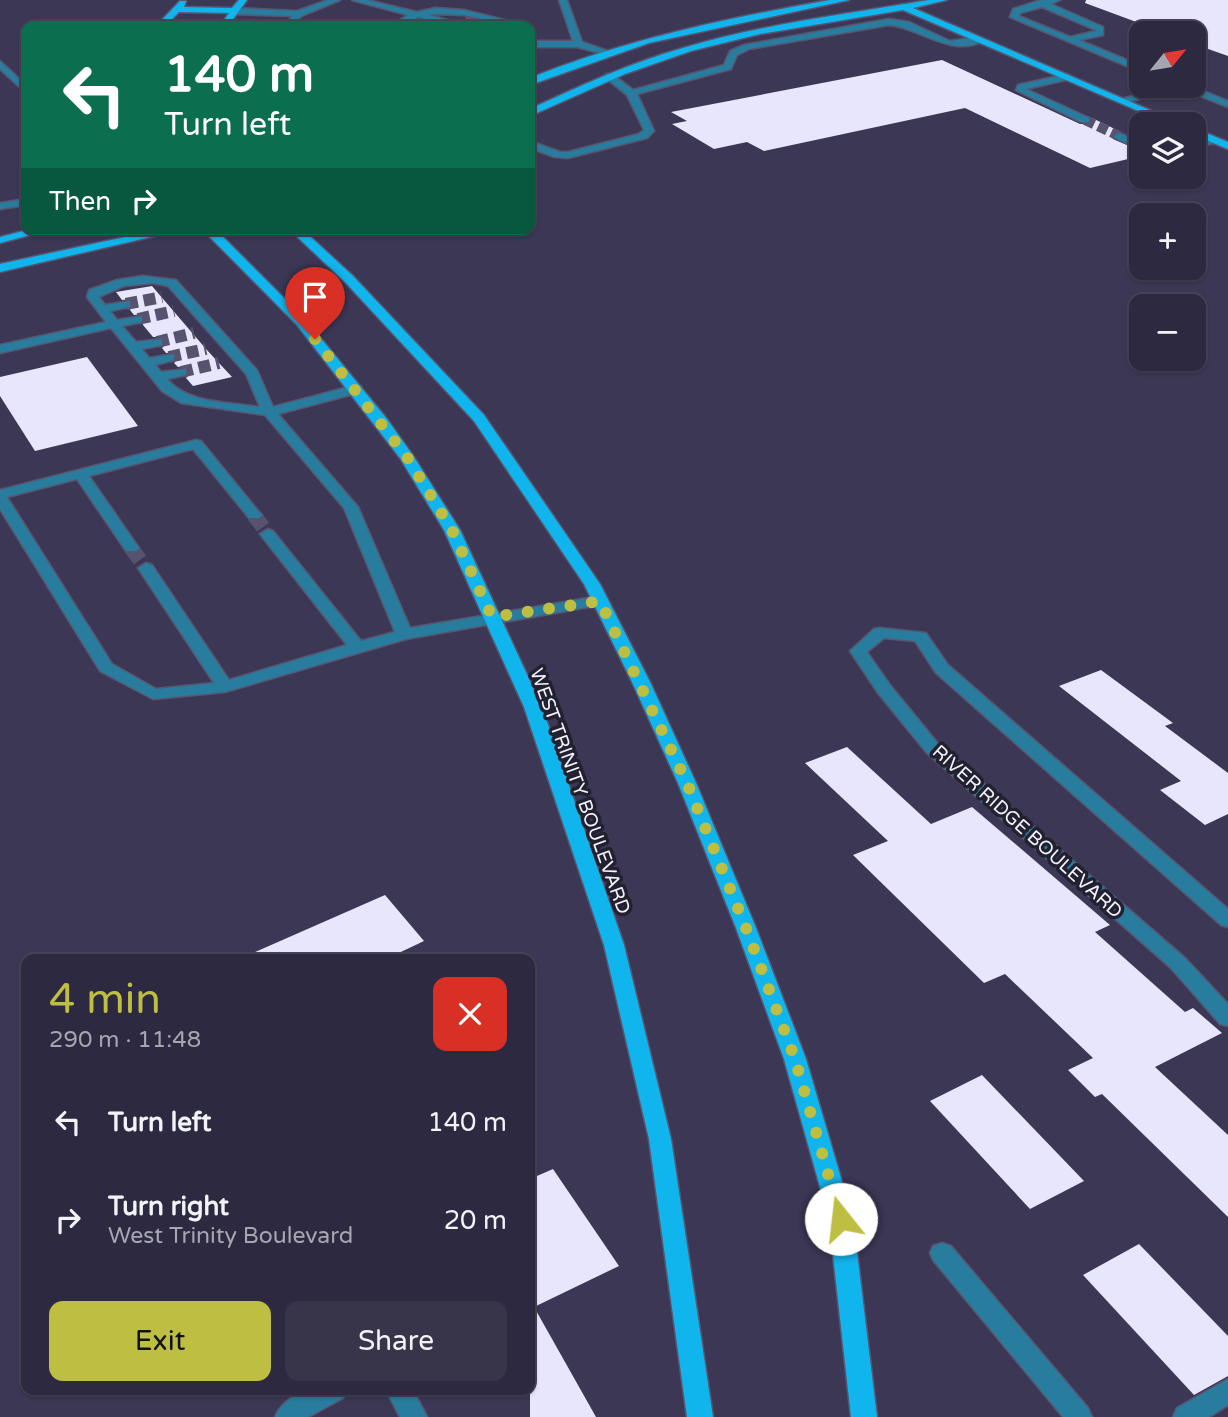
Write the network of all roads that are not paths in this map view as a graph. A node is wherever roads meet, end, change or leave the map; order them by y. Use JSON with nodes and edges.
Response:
{"nodes":[{"id":1,"x":185,"y":0,"type":"edge"},
{"id":2,"x":243,"y":0,"type":"edge"},
{"id":3,"x":336,"y":0,"type":"edge"},
{"id":4,"x":356,"y":0,"type":"edge"},
{"id":5,"x":563,"y":0,"type":"edge"},
{"id":6,"x":845,"y":0,"type":"edge"},
{"id":7,"x":887,"y":0,"type":"edge"},
{"id":8,"x":943,"y":0,"type":"edge"},
{"id":9,"x":1056,"y":0,"type":"edge"},
{"id":10,"x":1040,"y":3,"type":"junction"},
{"id":11,"x":904,"y":7,"type":"junction"},
{"id":12,"x":177,"y":9,"type":"junction"},
{"id":13,"x":233,"y":11,"type":"junction"},
{"id":14,"x":410,"y":13,"type":"junction"},
{"id":15,"x":298,"y":14,"type":"junction"},
{"id":16,"x":466,"y":19,"type":"dead end"},
{"id":17,"x":165,"y":21,"type":"edge"},
{"id":18,"x":227,"y":21,"type":"edge"},
{"id":19,"x":293,"y":21,"type":"edge"},
{"id":20,"x":401,"y":21,"type":"edge"},
{"id":21,"x":410,"y":21,"type":"edge"},
{"id":22,"x":436,"y":21,"type":"edge"},
{"id":23,"x":505,"y":21,"type":"edge"},
{"id":24,"x":980,"y":40,"type":"junction"},
{"id":25,"x":1068,"y":40,"type":"junction"},
{"id":26,"x":535,"y":44,"type":"edge"},
{"id":27,"x":578,"y":44,"type":"junction"},
{"id":28,"x":605,"y":53,"type":"junction"},
{"id":29,"x":0,"y":64,"type":"edge"},
{"id":30,"x":1129,"y":64,"type":"edge"},
{"id":31,"x":11,"y":75,"type":"junction"},
{"id":32,"x":609,"y":76,"type":"junction"},
{"id":33,"x":0,"y":77,"type":"edge"},
{"id":34,"x":1067,"y":77,"type":"junction"},
{"id":35,"x":535,"y":80,"type":"edge"},
{"id":36,"x":21,"y":85,"type":"edge"},
{"id":37,"x":631,"y":93,"type":"junction"},
{"id":38,"x":1206,"y":95,"type":"edge"},
{"id":39,"x":1131,"y":98,"type":"edge"},
{"id":40,"x":1122,"y":100,"type":"junction"},
{"id":41,"x":1228,"y":104,"type":"edge"},
{"id":42,"x":535,"y":111,"type":"edge"},
{"id":43,"x":1150,"y":112,"type":"edge"},
{"id":44,"x":1085,"y":120,"type":"tunnel mouth"},
{"id":45,"x":1119,"y":136,"type":"tunnel mouth"},
{"id":46,"x":1206,"y":136,"type":"edge"},
{"id":47,"x":1214,"y":140,"type":"junction"},
{"id":48,"x":1129,"y":141,"type":"edge"},
{"id":49,"x":1206,"y":142,"type":"edge"},
{"id":50,"x":535,"y":146,"type":"edge"},
{"id":51,"x":1228,"y":146,"type":"edge"},
{"id":52,"x":21,"y":203,"type":"edge"},
{"id":53,"x":0,"y":206,"type":"edge"},
{"id":54,"x":21,"y":235,"type":"edge"},
{"id":55,"x":151,"y":235,"type":"edge"},
{"id":56,"x":214,"y":235,"type":"edge"},
{"id":57,"x":301,"y":235,"type":"edge"},
{"id":58,"x":0,"y":240,"type":"edge"},
{"id":59,"x":0,"y":268,"type":"edge"},
{"id":60,"x":180,"y":292,"type":"junction"},
{"id":61,"x":162,"y":296,"type":"tunnel mouth"},
{"id":62,"x":126,"y":304,"type":"tunnel mouth"},
{"id":63,"x":102,"y":309,"type":"junction"},
{"id":64,"x":197,"y":312,"type":"junction"},
{"id":65,"x":178,"y":316,"type":"tunnel mouth"},
{"id":66,"x":142,"y":324,"type":"tunnel mouth"},
{"id":67,"x":118,"y":329,"type":"junction"},
{"id":68,"x":213,"y":329,"type":"junction"},
{"id":69,"x":194,"y":333,"type":"tunnel mouth"},
{"id":70,"x":157,"y":342,"type":"tunnel mouth"},
{"id":71,"x":226,"y":344,"type":"junction"},
{"id":72,"x":133,"y":347,"type":"junction"},
{"id":73,"x":0,"y":349,"type":"edge"},
{"id":74,"x":206,"y":349,"type":"tunnel mouth"},
{"id":75,"x":169,"y":357,"type":"tunnel mouth"},
{"id":76,"x":239,"y":359,"type":"junction"},
{"id":77,"x":146,"y":363,"type":"junction"},
{"id":78,"x":219,"y":363,"type":"tunnel mouth"},
{"id":79,"x":181,"y":372,"type":"tunnel mouth"},
{"id":80,"x":158,"y":377,"type":"junction"},
{"id":81,"x":356,"y":389,"type":"junction"},
{"id":82,"x":269,"y":412,"type":"junction"},
{"id":83,"x":80,"y":473,"type":"junction"},
{"id":84,"x":0,"y":495,"type":"edge"},
{"id":85,"x":254,"y":515,"type":"tunnel mouth"},
{"id":86,"x":268,"y":534,"type":"tunnel mouth"},
{"id":87,"x":131,"y":548,"type":"tunnel mouth"},
{"id":88,"x":146,"y":568,"type":"tunnel mouth"},
{"id":89,"x":600,"y":601,"type":"junction"},
{"id":90,"x":492,"y":617,"type":"junction"},
{"id":91,"x":404,"y":634,"type":"junction"},
{"id":92,"x":358,"y":648,"type":"junction"},
{"id":93,"x":225,"y":687,"type":"junction"},
{"id":94,"x":1228,"y":920,"type":"edge"},
{"id":95,"x":1228,"y":1018,"type":"edge"},
{"id":96,"x":942,"y":1253,"type":"dead end"},
{"id":97,"x":1228,"y":1391,"type":"edge"},
{"id":98,"x":324,"y":1395,"type":"edge"},
{"id":99,"x":402,"y":1395,"type":"edge"},
{"id":100,"x":288,"y":1417,"type":"edge"},
{"id":101,"x":414,"y":1417,"type":"edge"},
{"id":102,"x":700,"y":1417,"type":"edge"},
{"id":103,"x":864,"y":1417,"type":"edge"},
{"id":104,"x":1079,"y":1417,"type":"edge"},
{"id":105,"x":1186,"y":1417,"type":"edge"}],
"edges":[{"from":1,"to":12,"type":"main road"},
{"from":2,"to":13,"type":"main road"},
{"from":3,"to":15,"type":"street"},
{"from":4,"to":14,"type":"street"},
{"from":5,"to":27,"type":"street"},
{"from":6,"to":28,"type":"main road"},
{"from":7,"to":11,"type":"main road"},
{"from":8,"to":11,"type":"main road"},
{"from":9,"to":10,"type":"street"},
{"from":10,"to":25,"type":"street"},
{"from":10,"to":25,"type":"street"},
{"from":11,"to":24,"type":"main road"},
{"from":11,"to":32,"type":"main road"},
{"from":12,"to":13,"type":"main road"},
{"from":12,"to":17,"type":"main road"},
{"from":13,"to":15,"type":"street"},
{"from":13,"to":18,"type":"main road"},
{"from":14,"to":16,"type":"street"},
{"from":14,"to":20,"type":"street"},
{"from":14,"to":21,"type":"street"},
{"from":14,"to":22,"type":"street"},
{"from":14,"to":23,"type":"street"},
{"from":15,"to":19,"type":"street"},
{"from":24,"to":34,"type":"main road"},
{"from":24,"to":37,"type":"street"},
{"from":25,"to":30,"type":"street"},
{"from":26,"to":27,"type":"street"},
{"from":27,"to":28,"type":"street"},
{"from":28,"to":35,"type":"main road"},
{"from":29,"to":31,"type":"street"},
{"from":31,"to":33,"type":"street"},
{"from":31,"to":36,"type":"street"},
{"from":32,"to":37,"type":"street"},
{"from":32,"to":42,"type":"main road"},
{"from":34,"to":40,"type":"main road"},
{"from":34,"to":44,"type":"street"},
{"from":37,"to":50,"type":"street"},
{"from":38,"to":41,"type":"street"},
{"from":39,"to":40,"type":"street"},
{"from":40,"to":43,"type":"main road"},
{"from":45,"to":48,"type":"street"},
{"from":46,"to":47,"type":"main road"},
{"from":47,"to":49,"type":"street"},
{"from":47,"to":51,"type":"main road"},
{"from":52,"to":53,"type":"street"},
{"from":54,"to":58,"type":"main road"},
{"from":55,"to":59,"type":"main road"},
{"from":56,"to":81,"type":"main road","name":"WEST TRINITY BOULEVARD"},
{"from":57,"to":89,"type":"main road"},
{"from":60,"to":61,"type":"street"},
{"from":60,"to":63,"type":"street"},
{"from":60,"to":64,"type":"street"},
{"from":62,"to":63,"type":"street"},
{"from":63,"to":67,"type":"street"},
{"from":64,"to":65,"type":"street"},
{"from":64,"to":68,"type":"street"},
{"from":66,"to":67,"type":"street"},
{"from":67,"to":72,"type":"street"},
{"from":67,"to":73,"type":"street"},
{"from":68,"to":69,"type":"street"},
{"from":68,"to":71,"type":"street"},
{"from":70,"to":72,"type":"street"},
{"from":71,"to":74,"type":"street"},
{"from":71,"to":76,"type":"street"},
{"from":72,"to":77,"type":"street"},
{"from":75,"to":77,"type":"street"},
{"from":76,"to":78,"type":"street"},
{"from":76,"to":82,"type":"street"},
{"from":77,"to":80,"type":"street"},
{"from":79,"to":80,"type":"street"},
{"from":80,"to":82,"type":"street"},
{"from":81,"to":82,"type":"street"},
{"from":81,"to":90,"type":"main road","name":"WEST TRINITY BOULEVARD"},
{"from":82,"to":91,"type":"street"},
{"from":83,"to":84,"type":"street"},
{"from":83,"to":85,"type":"street"},
{"from":83,"to":87,"type":"street"},
{"from":84,"to":93,"type":"street"},
{"from":86,"to":92,"type":"street"},
{"from":88,"to":93,"type":"street"},
{"from":89,"to":90,"type":"street"},
{"from":89,"to":103,"type":"main road"},
{"from":90,"to":91,"type":"street"},
{"from":90,"to":102,"type":"main road","name":"WEST TRINITY BOULEVARD"},
{"from":91,"to":92,"type":"street"},
{"from":92,"to":93,"type":"street"},
{"from":94,"to":95,"type":"street","name":"RIVER RIDGE BOULEVARD"},
{"from":96,"to":104,"type":"street"},
{"from":97,"to":105,"type":"street"},
{"from":98,"to":100,"type":"street"},
{"from":99,"to":101,"type":"street"}]}
